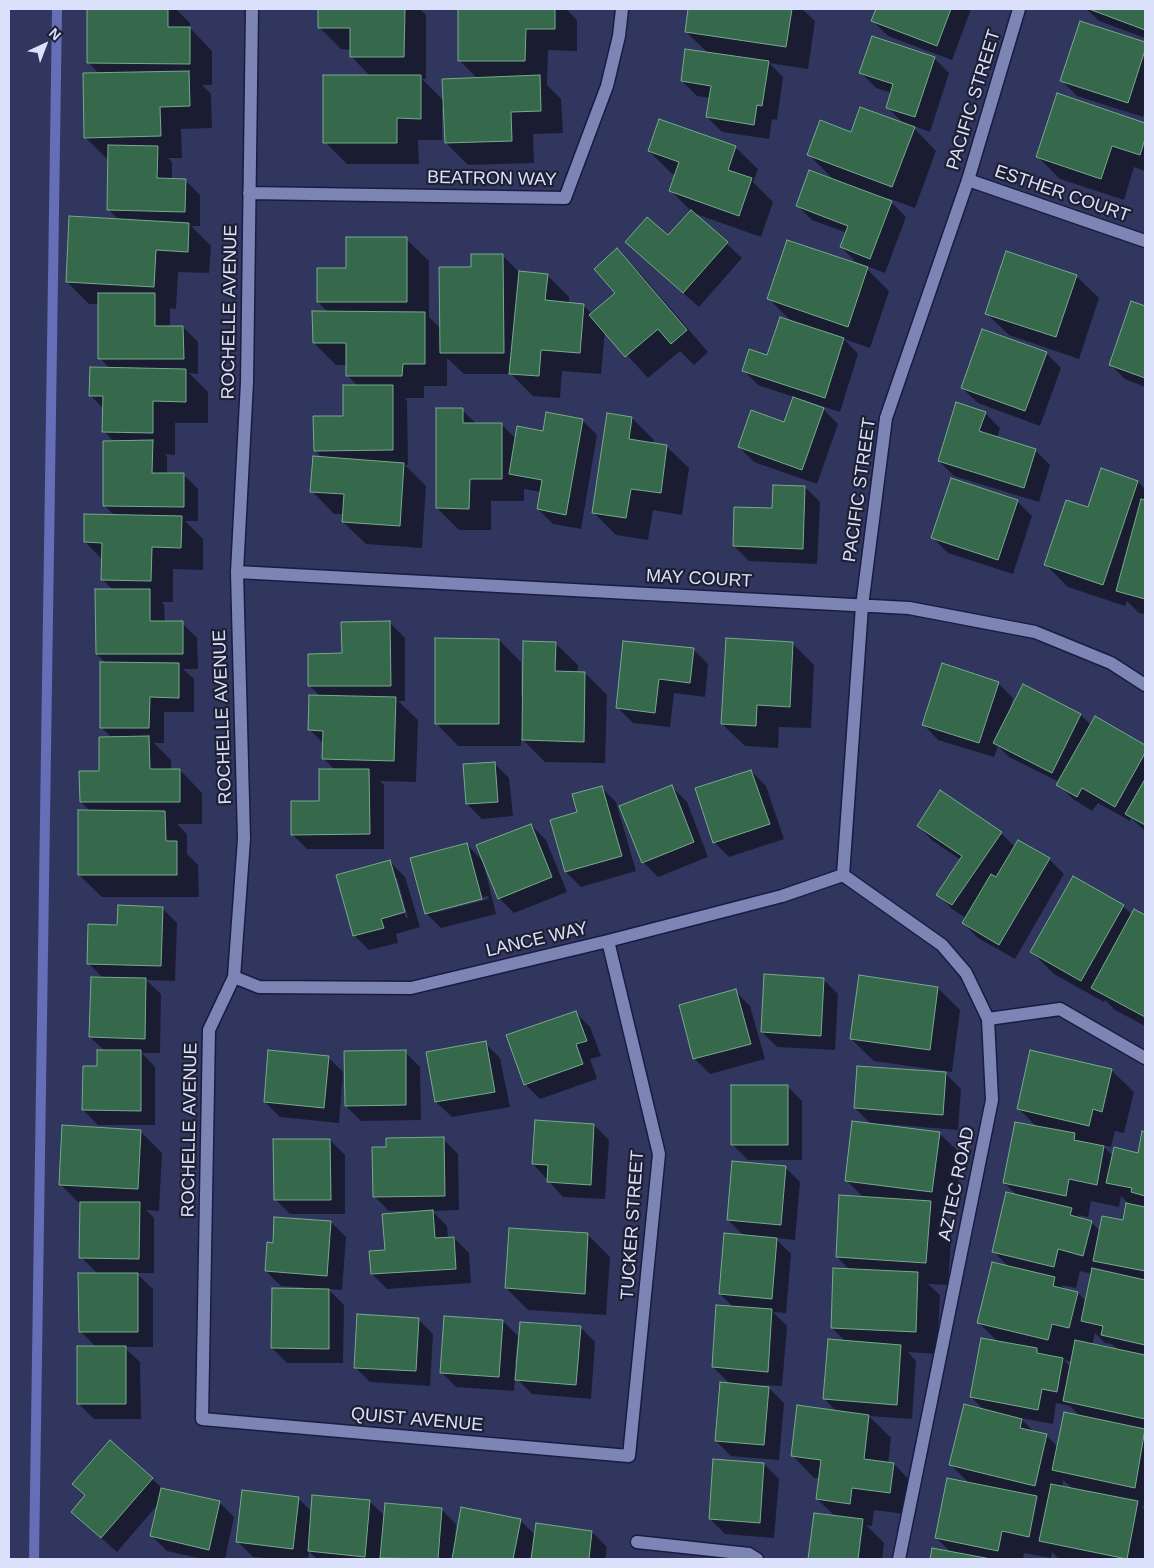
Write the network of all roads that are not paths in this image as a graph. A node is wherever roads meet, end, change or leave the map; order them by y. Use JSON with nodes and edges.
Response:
{"nodes":[{"id":1,"x":252,"y":9,"type":"edge"},
{"id":2,"x":622,"y":9,"type":"edge"},
{"id":3,"x":1019,"y":9,"type":"edge"},
{"id":4,"x":968,"y":180,"type":"junction"},
{"id":5,"x":249,"y":193,"type":"junction"},
{"id":6,"x":1145,"y":242,"type":"edge"},
{"id":7,"x":236,"y":572,"type":"junction"},
{"id":8,"x":862,"y":606,"type":"junction"},
{"id":9,"x":1145,"y":684,"type":"edge"},
{"id":10,"x":843,"y":875,"type":"junction"},
{"id":11,"x":608,"y":941,"type":"junction"},
{"id":12,"x":234,"y":978,"type":"junction"},
{"id":13,"x":988,"y":1019,"type":"junction"},
{"id":14,"x":1145,"y":1058,"type":"edge"},
{"id":15,"x":202,"y":1419,"type":"joint"},
{"id":16,"x":629,"y":1456,"type":"joint"},
{"id":17,"x":637,"y":1542,"type":"dead end"},
{"id":18,"x":757,"y":1559,"type":"edge"},
{"id":19,"x":899,"y":1559,"type":"edge"}],
"edges":[{"from":1,"to":5,"type":"street","name":"ROCHELLE AVENUE"},
{"from":2,"to":5,"type":"street","name":"BEATRON WAY"},
{"from":3,"to":4,"type":"street","name":"PACIFIC STREET"},
{"from":4,"to":6,"type":"street","name":"ESTHER COURT"},
{"from":4,"to":8,"type":"street","name":"PACIFIC STREET"},
{"from":5,"to":7,"type":"street","name":"ROCHELLE AVENUE"},
{"from":7,"to":8,"type":"street","name":"MAY COURT"},
{"from":7,"to":12,"type":"street","name":"ROCHELLE AVENUE"},
{"from":8,"to":9,"type":"street","name":"MAY COURT"},
{"from":8,"to":10,"type":"street","name":"PACIFIC STREET"},
{"from":10,"to":11,"type":"street","name":"LANCE WAY"},
{"from":10,"to":13,"type":"street","name":"AZTEC ROAD"},
{"from":11,"to":12,"type":"street","name":"LANCE WAY"},
{"from":11,"to":16,"type":"street","name":"TUCKER STREET"},
{"from":12,"to":15,"type":"street","name":"ROCHELLE AVENUE"},
{"from":13,"to":14,"type":"street"},
{"from":13,"to":19,"type":"street","name":"AZTEC ROAD"},
{"from":15,"to":16,"type":"street","name":"QUIST AVENUE"},
{"from":17,"to":18,"type":"street"}]}
